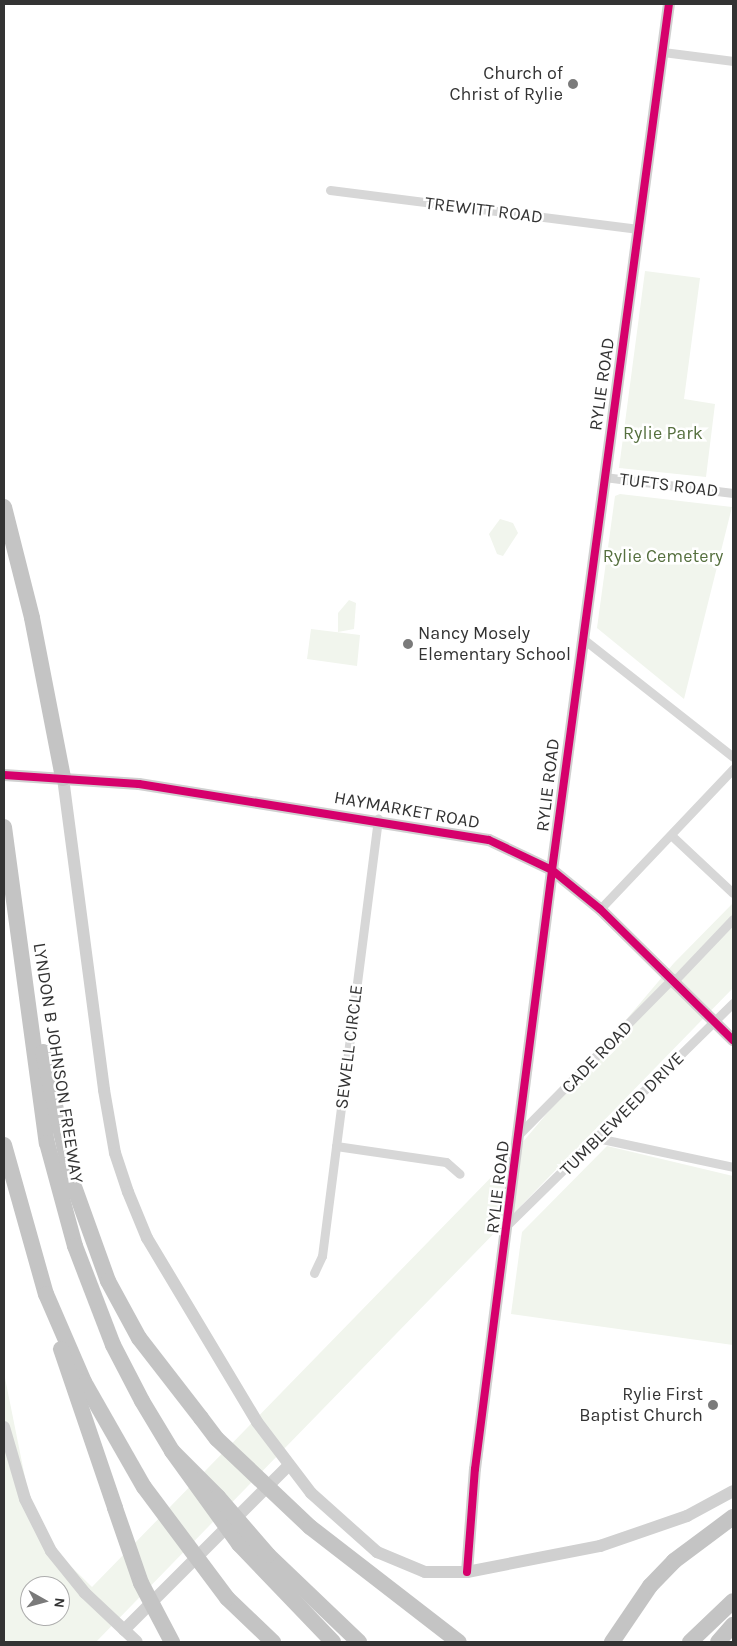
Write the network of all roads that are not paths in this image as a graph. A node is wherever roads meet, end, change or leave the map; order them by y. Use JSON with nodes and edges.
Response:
{"nodes":[{"id":1,"x":669,"y":4,"type":"edge"},
{"id":2,"x":663,"y":52,"type":"junction"},
{"id":3,"x":733,"y":61,"type":"edge"},
{"id":4,"x":330,"y":190,"type":"dead end"},
{"id":5,"x":639,"y":229,"type":"junction"},
{"id":6,"x":604,"y":477,"type":"junction"},
{"id":7,"x":733,"y":493,"type":"edge"},
{"id":8,"x":4,"y":507,"type":"edge"},
{"id":9,"x":582,"y":638,"type":"junction"},
{"id":10,"x":733,"y":757,"type":"edge"},
{"id":11,"x":733,"y":769,"type":"edge"},
{"id":12,"x":4,"y":775,"type":"edge"},
{"id":13,"x":63,"y":778,"type":"junction"},
{"id":14,"x":378,"y":819,"type":"junction"},
{"id":15,"x":4,"y":827,"type":"edge"},
{"id":16,"x":672,"y":836,"type":"junction"},
{"id":17,"x":552,"y":870,"type":"junction"},
{"id":18,"x":733,"y":893,"type":"edge"},
{"id":19,"x":600,"y":909,"type":"junction"},
{"id":20,"x":15,"y":916,"type":"junction"},
{"id":21,"x":733,"y":919,"type":"edge"},
{"id":22,"x":674,"y":979,"type":"junction"},
{"id":23,"x":733,"y":1003,"type":"edge"},
{"id":24,"x":716,"y":1022,"type":"junction"},
{"id":25,"x":733,"y":1040,"type":"edge"},
{"id":26,"x":519,"y":1134,"type":"junction"},
{"id":27,"x":597,"y":1138,"type":"junction"},
{"id":28,"x":4,"y":1145,"type":"edge"},
{"id":29,"x":336,"y":1146,"type":"junction"},
{"id":30,"x":733,"y":1167,"type":"edge"},
{"id":31,"x":460,"y":1174,"type":"dead end"},
{"id":32,"x":509,"y":1223,"type":"junction"},
{"id":33,"x":314,"y":1273,"type":"dead end"},
{"id":34,"x":46,"y":1294,"type":"junction"},
{"id":35,"x":4,"y":1427,"type":"edge"},
{"id":36,"x":288,"y":1466,"type":"junction"},
{"id":37,"x":733,"y":1491,"type":"edge"},
{"id":38,"x":733,"y":1518,"type":"edge"},
{"id":39,"x":263,"y":1562,"type":"junction"},
{"id":40,"x":467,"y":1572,"type":"junction"},
{"id":41,"x":227,"y":1598,"type":"junction"},
{"id":42,"x":733,"y":1601,"type":"edge"},
{"id":43,"x":733,"y":1625,"type":"edge"},
{"id":44,"x":124,"y":1630,"type":"junction"},
{"id":45,"x":137,"y":1642,"type":"edge"},
{"id":46,"x":172,"y":1642,"type":"edge"},
{"id":47,"x":258,"y":1642,"type":"edge"},
{"id":48,"x":273,"y":1642,"type":"edge"},
{"id":49,"x":333,"y":1642,"type":"edge"},
{"id":50,"x":359,"y":1642,"type":"edge"},
{"id":51,"x":459,"y":1642,"type":"edge"},
{"id":52,"x":612,"y":1642,"type":"edge"},
{"id":53,"x":690,"y":1642,"type":"edge"},
{"id":54,"x":718,"y":1642,"type":"edge"}],
"edges":[{"from":1,"to":2,"type":"street","name":"RYLIE ROAD"},
{"from":2,"to":3,"type":"street"},
{"from":2,"to":5,"type":"street","name":"RYLIE ROAD"},
{"from":4,"to":5,"type":"street","name":"TREWITT ROAD"},
{"from":5,"to":6,"type":"street","name":"RYLIE ROAD"},
{"from":6,"to":7,"type":"street","name":"TUFTS ROAD"},
{"from":6,"to":9,"type":"street","name":"RYLIE ROAD"},
{"from":8,"to":13,"type":"highway"},
{"from":9,"to":10,"type":"street"},
{"from":9,"to":17,"type":"street","name":"RYLIE ROAD"},
{"from":11,"to":16,"type":"street"},
{"from":12,"to":13,"type":"street","name":"HAYMARKET ROAD"},
{"from":13,"to":14,"type":"street","name":"HAYMARKET ROAD"},
{"from":13,"to":36,"type":"street"},
{"from":14,"to":17,"type":"street","name":"HAYMARKET ROAD"},
{"from":14,"to":29,"type":"street","name":"SEWELL CIRCLE"},
{"from":15,"to":20,"type":"highway","name":"LYNDON B JOHNSON FREEWAY"},
{"from":16,"to":18,"type":"street"},
{"from":16,"to":19,"type":"street"},
{"from":17,"to":19,"type":"street","name":"HAYMARKET ROAD"},
{"from":17,"to":26,"type":"street","name":"RYLIE ROAD"},
{"from":19,"to":22,"type":"street","name":"HAYMARKET ROAD"},
{"from":20,"to":39,"type":"highway","name":"LYNDON B JOHNSON FREEWAY","bridge":true},
{"from":20,"to":51,"type":"highway","bridge":true},
{"from":21,"to":22,"type":"street","name":"CADE ROAD"},
{"from":22,"to":24,"type":"street","name":"HAYMARKET ROAD"},
{"from":22,"to":26,"type":"street","name":"CADE ROAD"},
{"from":23,"to":24,"type":"street","name":"TUMBLEWEED DRIVE"},
{"from":24,"to":25,"type":"street","name":"HAYMARKET ROAD"},
{"from":24,"to":27,"type":"street","name":"TUMBLEWEED DRIVE"},
{"from":26,"to":32,"type":"street","name":"RYLIE ROAD"},
{"from":27,"to":30,"type":"street"},
{"from":27,"to":32,"type":"street","name":"TUMBLEWEED DRIVE"},
{"from":28,"to":34,"type":"highway"},
{"from":29,"to":31,"type":"street"},
{"from":29,"to":33,"type":"street","name":"SEWELL CIRCLE"},
{"from":32,"to":40,"type":"street","name":"RYLIE ROAD"},
{"from":34,"to":41,"type":"highway","bridge":true},
{"from":34,"to":46,"type":"highway","bridge":true},
{"from":35,"to":44,"type":"street"},
{"from":36,"to":40,"type":"street"},
{"from":36,"to":44,"type":"street"},
{"from":37,"to":40,"type":"street"},
{"from":38,"to":52,"type":"highway"},
{"from":39,"to":49,"type":"highway"},
{"from":39,"to":50,"type":"highway"},
{"from":41,"to":47,"type":"highway"},
{"from":41,"to":48,"type":"highway"},
{"from":42,"to":53,"type":"highway"},
{"from":43,"to":54,"type":"highway"},
{"from":44,"to":45,"type":"street"}]}
